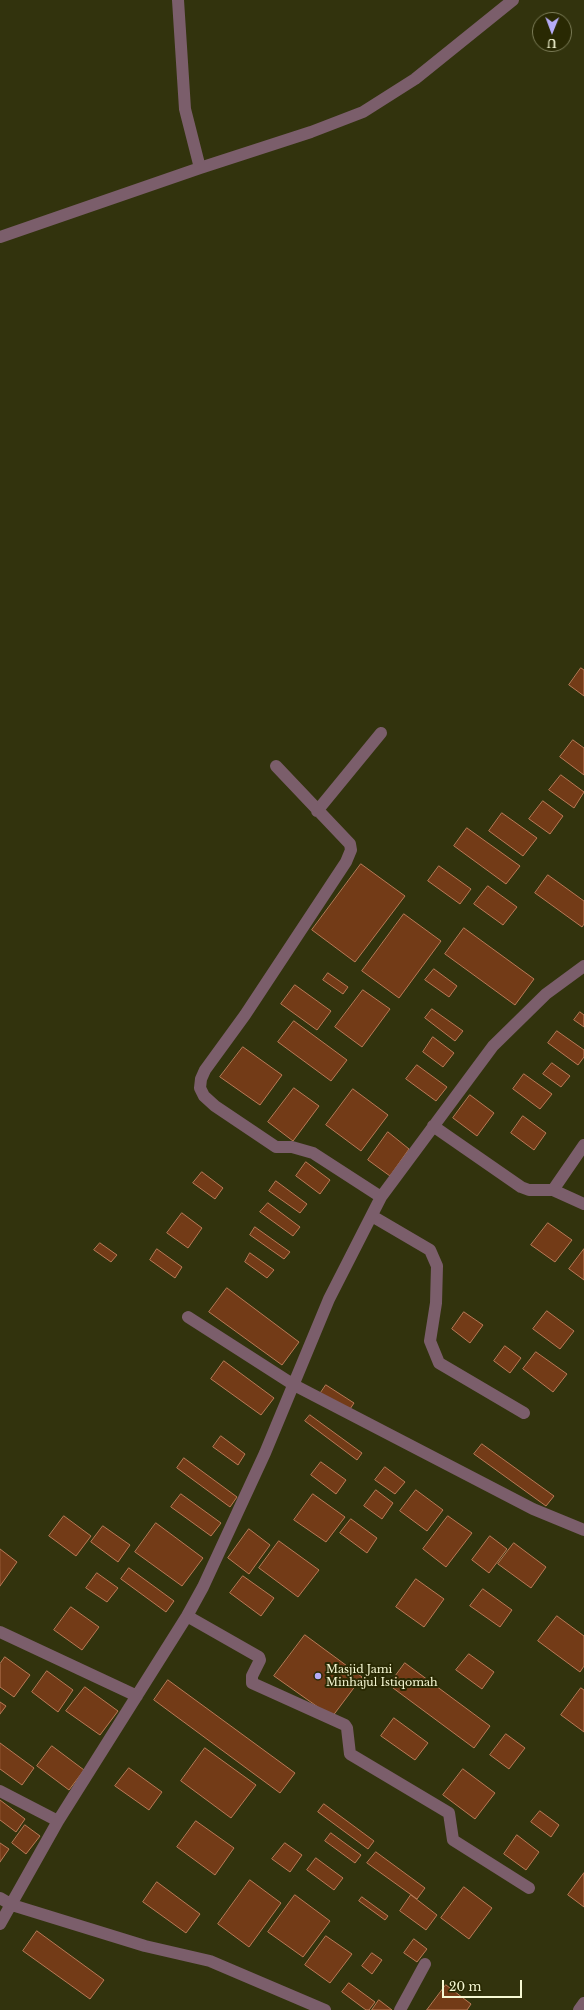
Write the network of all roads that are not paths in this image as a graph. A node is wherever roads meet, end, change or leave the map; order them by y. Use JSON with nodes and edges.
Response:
{"nodes":[{"id":1,"x":178,"y":0,"type":"edge"},
{"id":2,"x":513,"y":0,"type":"edge"},
{"id":3,"x":200,"y":168,"type":"junction"},
{"id":4,"x":0,"y":237,"type":"edge"},
{"id":5,"x":381,"y":733,"type":"dead end"},
{"id":6,"x":276,"y":766,"type":"dead end"},
{"id":7,"x":317,"y":811,"type":"junction"},
{"id":8,"x":584,"y":966,"type":"edge"},
{"id":9,"x":433,"y":1126,"type":"junction"},
{"id":10,"x":584,"y":1145,"type":"edge"},
{"id":11,"x":553,"y":1190,"type":"junction"},
{"id":12,"x":381,"y":1197,"type":"junction"},
{"id":13,"x":584,"y":1204,"type":"edge"},
{"id":14,"x":372,"y":1216,"type":"junction"},
{"id":15,"x":188,"y":1317,"type":"dead end"},
{"id":16,"x":294,"y":1385,"type":"junction"},
{"id":17,"x":524,"y":1413,"type":"dead end"},
{"id":18,"x":584,"y":1530,"type":"edge"},
{"id":19,"x":187,"y":1616,"type":"junction"},
{"id":20,"x":0,"y":1632,"type":"edge"},
{"id":21,"x":137,"y":1696,"type":"junction"},
{"id":22,"x":0,"y":1791,"type":"edge"},
{"id":23,"x":58,"y":1821,"type":"junction"},
{"id":24,"x":529,"y":1888,"type":"dead end"},
{"id":25,"x":0,"y":1898,"type":"edge"},
{"id":26,"x":12,"y":1905,"type":"junction"},
{"id":27,"x":0,"y":1924,"type":"edge"},
{"id":28,"x":425,"y":1964,"type":"dead end"},
{"id":29,"x":584,"y":2003,"type":"edge"},
{"id":30,"x":325,"y":2010,"type":"edge"},
{"id":31,"x":400,"y":2010,"type":"edge"},
{"id":32,"x":579,"y":2010,"type":"edge"}],
"edges":[{"from":1,"to":3,"type":"street"},
{"from":2,"to":3,"type":"street"},
{"from":3,"to":4,"type":"street"},
{"from":5,"to":7,"type":"street"},
{"from":6,"to":7,"type":"street"},
{"from":7,"to":12,"type":"street"},
{"from":8,"to":9,"type":"street"},
{"from":9,"to":11,"type":"street"},
{"from":9,"to":12,"type":"street"},
{"from":10,"to":11,"type":"street"},
{"from":11,"to":13,"type":"street"},
{"from":12,"to":14,"type":"street"},
{"from":14,"to":16,"type":"street"},
{"from":14,"to":17,"type":"street"},
{"from":15,"to":16,"type":"street"},
{"from":16,"to":18,"type":"street"},
{"from":16,"to":19,"type":"street"},
{"from":19,"to":21,"type":"street"},
{"from":19,"to":24,"type":"street"},
{"from":20,"to":21,"type":"street"},
{"from":21,"to":23,"type":"street"},
{"from":22,"to":23,"type":"street"},
{"from":23,"to":26,"type":"street"},
{"from":25,"to":26,"type":"street"},
{"from":26,"to":27,"type":"street"},
{"from":26,"to":30,"type":"street"},
{"from":28,"to":31,"type":"street"},
{"from":29,"to":32,"type":"street"}]}
